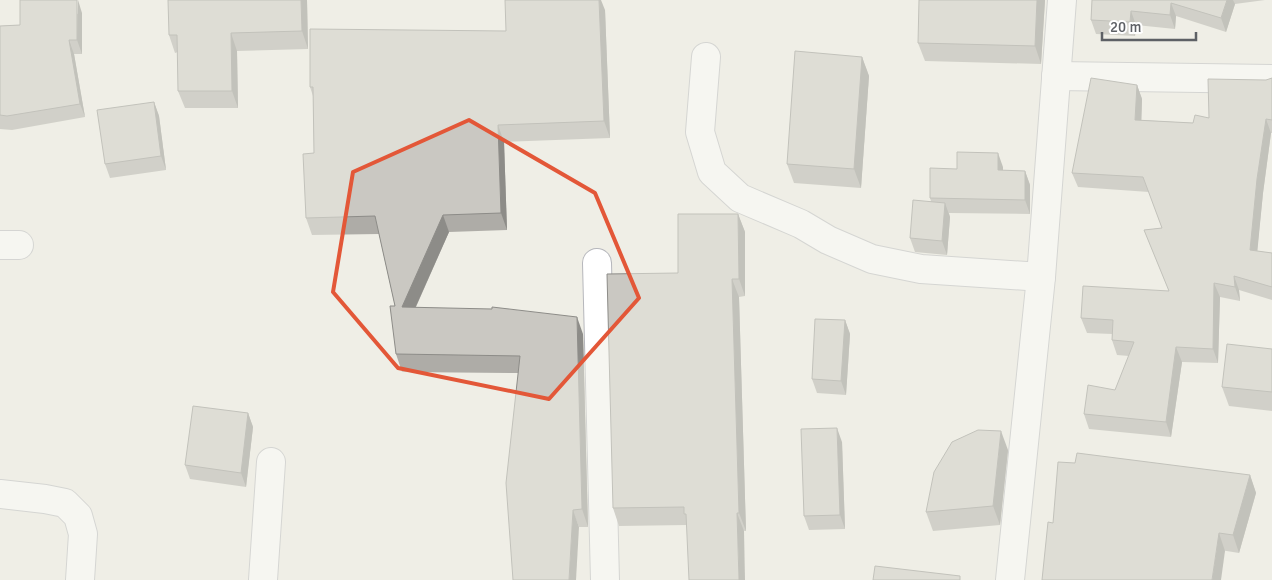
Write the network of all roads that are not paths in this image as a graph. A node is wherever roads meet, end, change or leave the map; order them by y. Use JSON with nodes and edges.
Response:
{"nodes":[{"id":1,"x":1062,"y":0,"type":"edge"},
{"id":2,"x":706,"y":58,"type":"dead end"},
{"id":3,"x":1056,"y":76,"type":"junction"},
{"id":4,"x":1272,"y":79,"type":"edge"},
{"id":5,"x":597,"y":263,"type":"dead end"},
{"id":6,"x":1041,"y":277,"type":"junction"},
{"id":7,"x":271,"y":462,"type":"dead end"},
{"id":8,"x":0,"y":494,"type":"edge"},
{"id":9,"x":80,"y":580,"type":"edge"},
{"id":10,"x":263,"y":580,"type":"edge"},
{"id":11,"x":605,"y":580,"type":"edge"},
{"id":12,"x":1010,"y":580,"type":"edge"}],
"edges":[{"from":1,"to":3,"type":"street"},
{"from":2,"to":6,"type":"street"},
{"from":3,"to":4,"type":"street"},
{"from":3,"to":6,"type":"street"},
{"from":5,"to":11,"type":"street"},
{"from":6,"to":12,"type":"street"},
{"from":7,"to":10,"type":"street"},
{"from":8,"to":9,"type":"street"}]}
